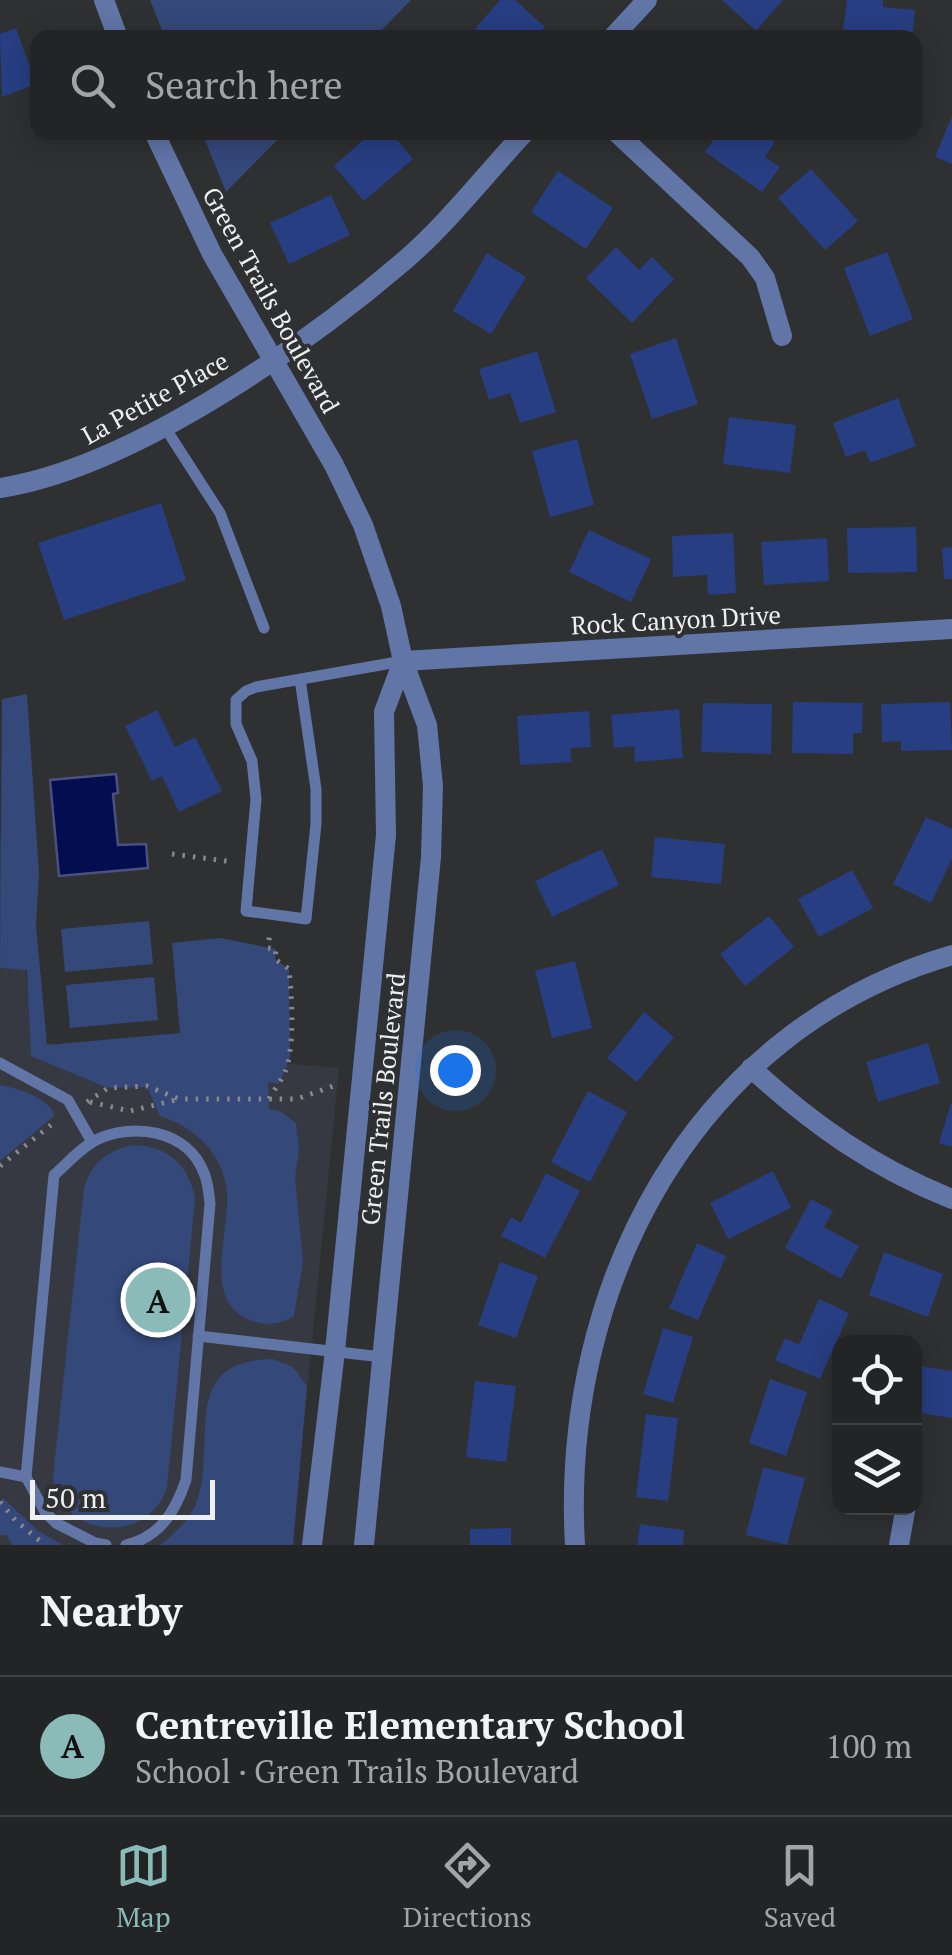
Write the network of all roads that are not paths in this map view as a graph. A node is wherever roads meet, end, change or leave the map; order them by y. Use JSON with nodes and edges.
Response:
{"nodes":[{"id":1,"x":104,"y":0,"type":"edge"},
{"id":2,"x":647,"y":0,"type":"edge"},
{"id":3,"x":115,"y":30,"type":"edge"},
{"id":4,"x":619,"y":30,"type":"edge"},
{"id":5,"x":158,"y":140,"type":"edge"},
{"id":6,"x":518,"y":140,"type":"edge"},
{"id":7,"x":625,"y":140,"type":"edge"},
{"id":8,"x":782,"y":336,"type":"dead end"},
{"id":9,"x":273,"y":358,"type":"junction"},
{"id":10,"x":164,"y":426,"type":"junction"},
{"id":11,"x":0,"y":488,"type":"edge"},
{"id":12,"x":264,"y":628,"type":"dead end"},
{"id":13,"x":952,"y":629,"type":"edge"},
{"id":14,"x":404,"y":661,"type":"junction"},
{"id":15,"x":300,"y":679,"type":"junction"},
{"id":16,"x":952,"y":955,"type":"edge"},
{"id":17,"x":0,"y":1064,"type":"edge"},
{"id":18,"x":751,"y":1068,"type":"junction"},
{"id":19,"x":92,"y":1142,"type":"junction"},
{"id":20,"x":952,"y":1199,"type":"edge"},
{"id":21,"x":198,"y":1336,"type":"junction"},
{"id":22,"x":335,"y":1351,"type":"junction"},
{"id":23,"x":382,"y":1357,"type":"junction"},
{"id":24,"x":0,"y":1472,"type":"edge"},
{"id":25,"x":26,"y":1477,"type":"junction"},
{"id":26,"x":904,"y":1515,"type":"edge"},
{"id":27,"x":106,"y":1545,"type":"edge"},
{"id":28,"x":126,"y":1545,"type":"edge"},
{"id":29,"x":312,"y":1545,"type":"edge"},
{"id":30,"x":364,"y":1545,"type":"edge"},
{"id":31,"x":575,"y":1545,"type":"edge"},
{"id":32,"x":899,"y":1545,"type":"edge"}],
"edges":[{"from":1,"to":3,"type":"street"},
{"from":2,"to":4,"type":"street"},
{"from":5,"to":9,"type":"street","name":"Green Trails Boulevard"},
{"from":6,"to":9,"type":"street","name":"La Petite Place"},
{"from":7,"to":8,"type":"street"},
{"from":9,"to":10,"type":"street","name":"La Petite Place"},
{"from":9,"to":14,"type":"street","name":"Green Trails Boulevard"},
{"from":10,"to":11,"type":"street","name":"La Petite Place"},
{"from":10,"to":12,"type":"lane"},
{"from":13,"to":14,"type":"street","name":"Rock Canyon Drive"},
{"from":14,"to":15,"type":"lane"},
{"from":14,"to":22,"type":"street","name":"Green Trails Boulevard"},
{"from":14,"to":23,"type":"street","name":"Green Trails Boulevard"},
{"from":15,"to":15,"type":"lane"},
{"from":16,"to":18,"type":"street"},
{"from":17,"to":19,"type":"lane"},
{"from":18,"to":20,"type":"street"},
{"from":18,"to":31,"type":"street"},
{"from":19,"to":21,"type":"lane"},
{"from":19,"to":25,"type":"lane"},
{"from":21,"to":22,"type":"lane"},
{"from":21,"to":28,"type":"lane"},
{"from":22,"to":23,"type":"lane"},
{"from":22,"to":29,"type":"street","name":"Green Trails Boulevard"},
{"from":23,"to":30,"type":"street","name":"Green Trails Boulevard"},
{"from":24,"to":25,"type":"lane"},
{"from":25,"to":27,"type":"lane"},
{"from":26,"to":32,"type":"street"}]}
